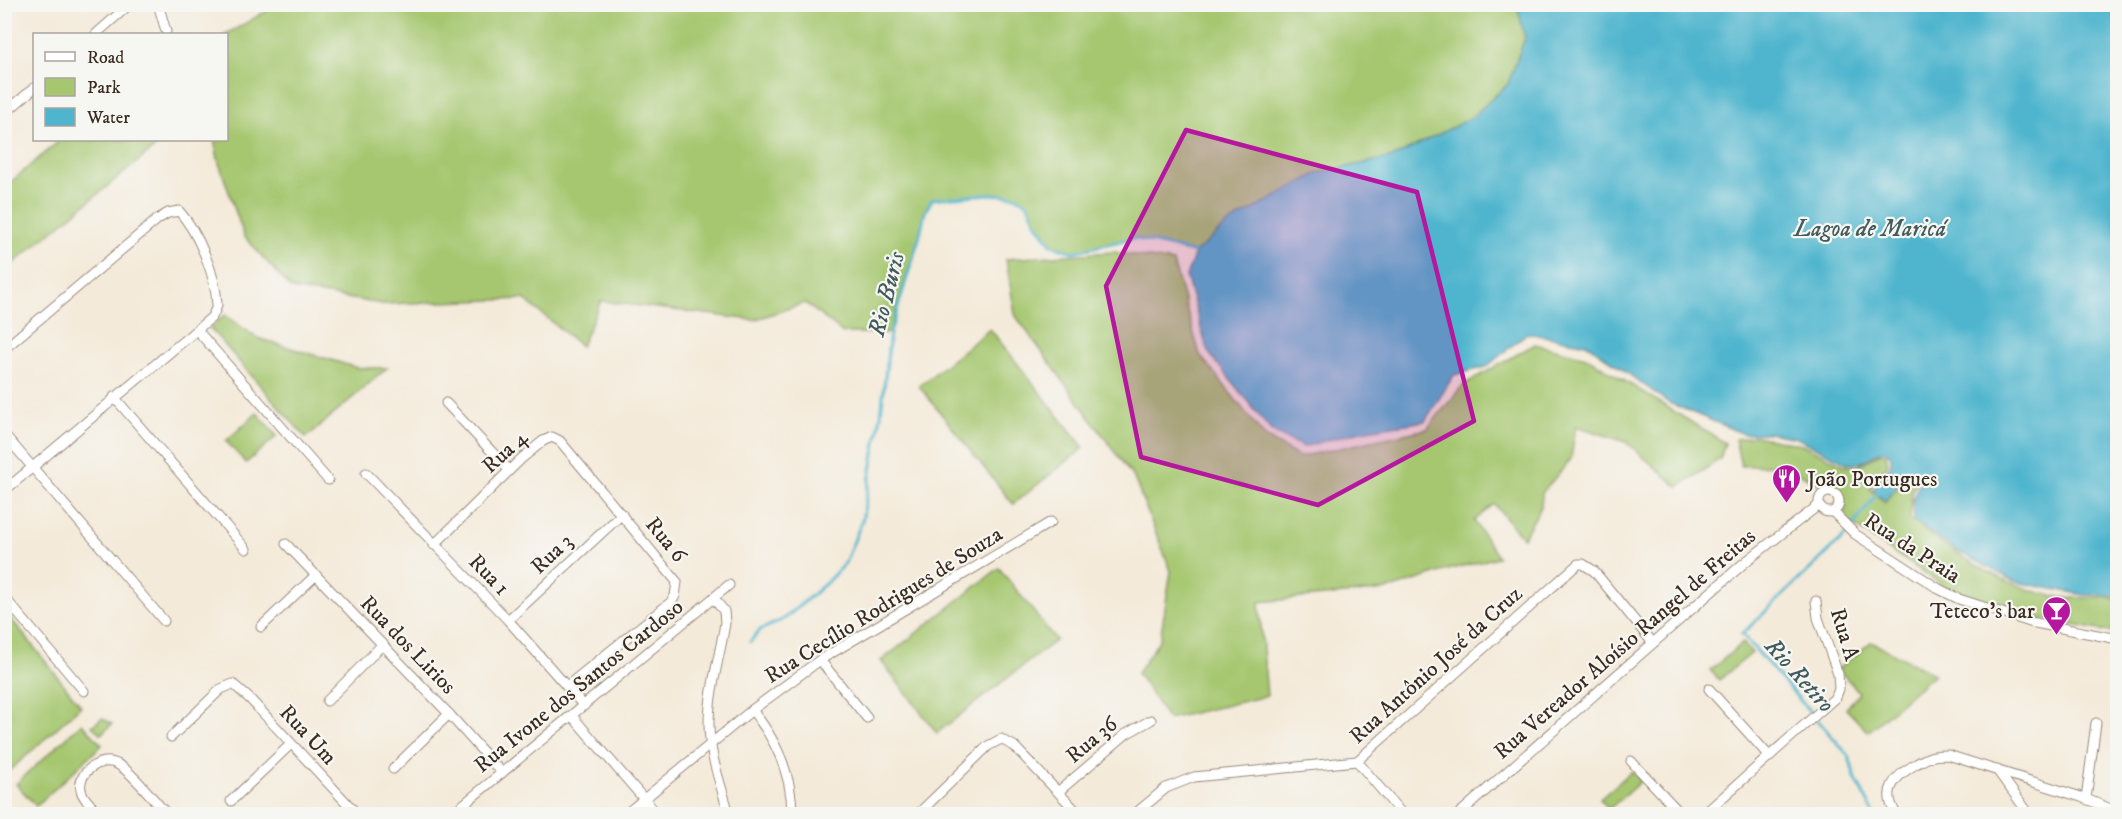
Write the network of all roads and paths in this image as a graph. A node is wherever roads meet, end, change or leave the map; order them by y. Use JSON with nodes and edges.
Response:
{"nodes":[{"id":1,"x":130,"y":4,"type":"edge"},
{"id":2,"x":158,"y":4,"type":"edge"},
{"id":3,"x":166,"y":31,"type":"dead end"},
{"id":4,"x":97,"y":33,"type":"edge"},
{"id":5,"x":33,"y":89,"type":"edge"},
{"id":6,"x":4,"y":114,"type":"edge"},
{"id":7,"x":196,"y":330,"type":"junction"},
{"id":8,"x":4,"y":349,"type":"edge"},
{"id":9,"x":114,"y":397,"type":"junction"},
{"id":10,"x":447,"y":403,"type":"dead end"},
{"id":11,"x":4,"y":434,"type":"edge"},
{"id":12,"x":33,"y":466,"type":"junction"},
{"id":13,"x":509,"y":470,"type":"junction"},
{"id":14,"x":366,"y":473,"type":"dead end"},
{"id":15,"x":328,"y":480,"type":"dead end"},
{"id":16,"x":4,"y":491,"type":"edge"},
{"id":17,"x":1819,"y":505,"type":"junction"},
{"id":18,"x":1833,"y":512,"type":"junction"},
{"id":19,"x":622,"y":514,"type":"junction"},
{"id":20,"x":1052,"y":522,"type":"dead end"},
{"id":21,"x":286,"y":544,"type":"dead end"},
{"id":22,"x":434,"y":545,"type":"junction"},
{"id":23,"x":246,"y":549,"type":"dead end"},
{"id":24,"x":316,"y":575,"type":"junction"},
{"id":25,"x":729,"y":585,"type":"dead end"},
{"id":26,"x":4,"y":597,"type":"edge"},
{"id":27,"x":714,"y":599,"type":"junction"},
{"id":28,"x":1816,"y":601,"type":"dead end"},
{"id":29,"x":508,"y":620,"type":"junction"},
{"id":30,"x":164,"y":621,"type":"dead end"},
{"id":31,"x":261,"y":627,"type":"dead end"},
{"id":32,"x":2118,"y":639,"type":"edge"},
{"id":33,"x":1653,"y":643,"type":"junction"},
{"id":34,"x":383,"y":644,"type":"junction"},
{"id":35,"x":820,"y":660,"type":"junction"},
{"id":36,"x":567,"y":686,"type":"junction"},
{"id":37,"x":1709,"y":689,"type":"dead end"},
{"id":38,"x":84,"y":691,"type":"dead end"},
{"id":39,"x":327,"y":701,"type":"dead end"},
{"id":40,"x":584,"y":706,"type":"junction"},
{"id":41,"x":753,"y":710,"type":"junction"},
{"id":42,"x":449,"y":714,"type":"junction"},
{"id":43,"x":572,"y":716,"type":"junction"},
{"id":44,"x":867,"y":718,"type":"dead end"},
{"id":45,"x":1151,"y":720,"type":"dead end"},
{"id":46,"x":2096,"y":723,"type":"dead end"},
{"id":47,"x":171,"y":737,"type":"dead end"},
{"id":48,"x":291,"y":744,"type":"junction"},
{"id":49,"x":711,"y":744,"type":"junction"},
{"id":50,"x":1770,"y":757,"type":"junction"},
{"id":51,"x":1357,"y":760,"type":"junction"},
{"id":52,"x":1631,"y":760,"type":"dead end"},
{"id":53,"x":393,"y":769,"type":"dead end"},
{"id":54,"x":1997,"y":770,"type":"junction"},
{"id":55,"x":501,"y":773,"type":"junction"},
{"id":56,"x":1059,"y":791,"type":"junction"},
{"id":57,"x":644,"y":799,"type":"junction"},
{"id":58,"x":2086,"y":799,"type":"junction"},
{"id":59,"x":231,"y":801,"type":"dead end"},
{"id":60,"x":2118,"y":812,"type":"edge"},
{"id":61,"x":353,"y":813,"type":"edge"},
{"id":62,"x":100,"y":814,"type":"edge"},
{"id":63,"x":167,"y":814,"type":"edge"},
{"id":64,"x":452,"y":814,"type":"edge"},
{"id":65,"x":626,"y":814,"type":"edge"},
{"id":66,"x":657,"y":814,"type":"edge"},
{"id":67,"x":729,"y":814,"type":"edge"},
{"id":68,"x":792,"y":814,"type":"edge"},
{"id":69,"x":918,"y":814,"type":"edge"},
{"id":70,"x":1079,"y":814,"type":"edge"},
{"id":71,"x":1135,"y":814,"type":"edge"},
{"id":72,"x":1402,"y":814,"type":"edge"},
{"id":73,"x":1459,"y":814,"type":"edge"},
{"id":74,"x":1681,"y":814,"type":"edge"},
{"id":75,"x":1704,"y":814,"type":"edge"},
{"id":76,"x":1896,"y":814,"type":"edge"},
{"id":77,"x":2029,"y":814,"type":"edge"}],
"edges":[{"from":1,"to":4,"type":"street"},
{"from":2,"to":3,"type":"street"},
{"from":5,"to":6,"type":"street"},
{"from":7,"to":8,"type":"street"},
{"from":7,"to":9,"type":"street"},
{"from":7,"to":15,"type":"street"},
{"from":9,"to":12,"type":"street"},
{"from":9,"to":23,"type":"street"},
{"from":10,"to":13,"type":"street"},
{"from":11,"to":12,"type":"street"},
{"from":12,"to":16,"type":"street"},
{"from":12,"to":30,"type":"street"},
{"from":13,"to":19,"type":"street","name":"Rua 4"},
{"from":13,"to":22,"type":"street","name":"Rua 4"},
{"from":14,"to":22,"type":"street","name":"Rua 1"},
{"from":17,"to":18,"type":"street"},
{"from":17,"to":18,"type":"street"},
{"from":17,"to":33,"type":"street","name":"Rua Vereador Aloísio Rangel de Freitas"},
{"from":18,"to":32,"type":"street","name":"Rua da Praia"},
{"from":19,"to":29,"type":"street","name":"Rua 3"},
{"from":19,"to":36,"type":"street","name":"Rua 6"},
{"from":20,"to":35,"type":"street","name":"Rua Cecílio Rodrigues de Souza"},
{"from":21,"to":24,"type":"street","name":"Rua dos Lirios"},
{"from":22,"to":29,"type":"street","name":"Rua 1"},
{"from":24,"to":31,"type":"street"},
{"from":24,"to":34,"type":"street","name":"Rua dos Lirios"},
{"from":25,"to":27,"type":"street","name":"Rua Ivone dos Santos Cardoso"},
{"from":26,"to":38,"type":"street"},
{"from":27,"to":40,"type":"street","name":"Rua Ivone dos Santos Cardoso"},
{"from":27,"to":49,"type":"street"},
{"from":28,"to":50,"type":"street","name":"Rua A"},
{"from":29,"to":36,"type":"street","name":"Rua 1"},
{"from":33,"to":51,"type":"street","name":"Rua Antônio José da Cruz"},
{"from":33,"to":73,"type":"street","name":"Rua Vereador Aloísio Rangel de Freitas"},
{"from":34,"to":39,"type":"street"},
{"from":34,"to":42,"type":"street","name":"Rua dos Lirios"},
{"from":35,"to":41,"type":"street","name":"Rua Cecílio Rodrigues de Souza"},
{"from":35,"to":44,"type":"street"},
{"from":36,"to":40,"type":"street","name":"Rua 1"},
{"from":37,"to":50,"type":"street"},
{"from":40,"to":43,"type":"street","name":"Rua Ivone dos Santos Cardoso"},
{"from":41,"to":49,"type":"street","name":"Rua Cecílio Rodrigues de Souza"},
{"from":41,"to":68,"type":"street"},
{"from":42,"to":53,"type":"street"},
{"from":42,"to":55,"type":"street","name":"Rua dos Lirios"},
{"from":43,"to":55,"type":"street","name":"Rua Ivone dos Santos Cardoso"},
{"from":43,"to":57,"type":"street"},
{"from":45,"to":56,"type":"street","name":"Rua 36"},
{"from":46,"to":58,"type":"street"},
{"from":47,"to":48,"type":"street","name":"Rua Um"},
{"from":48,"to":59,"type":"street"},
{"from":48,"to":61,"type":"street","name":"Rua Um"},
{"from":49,"to":57,"type":"street","name":"Rua Cecílio Rodrigues de Souza"},
{"from":49,"to":67,"type":"street"},
{"from":50,"to":75,"type":"street","name":"Rua A"},
{"from":51,"to":71,"type":"street","name":"Rua Antônio José da Cruz"},
{"from":51,"to":72,"type":"street"},
{"from":52,"to":74,"type":"street"},
{"from":54,"to":58,"type":"street"},
{"from":54,"to":76,"type":"street"},
{"from":54,"to":77,"type":"street"},
{"from":55,"to":64,"type":"street","name":"Rua Ivone dos Santos Cardoso"},
{"from":56,"to":69,"type":"street"},
{"from":56,"to":70,"type":"street"},
{"from":57,"to":65,"type":"street","name":"Rua Cecílio Rodrigues de Souza"},
{"from":57,"to":66,"type":"street"},
{"from":58,"to":60,"type":"street"},
{"from":62,"to":63,"type":"street"}]}
